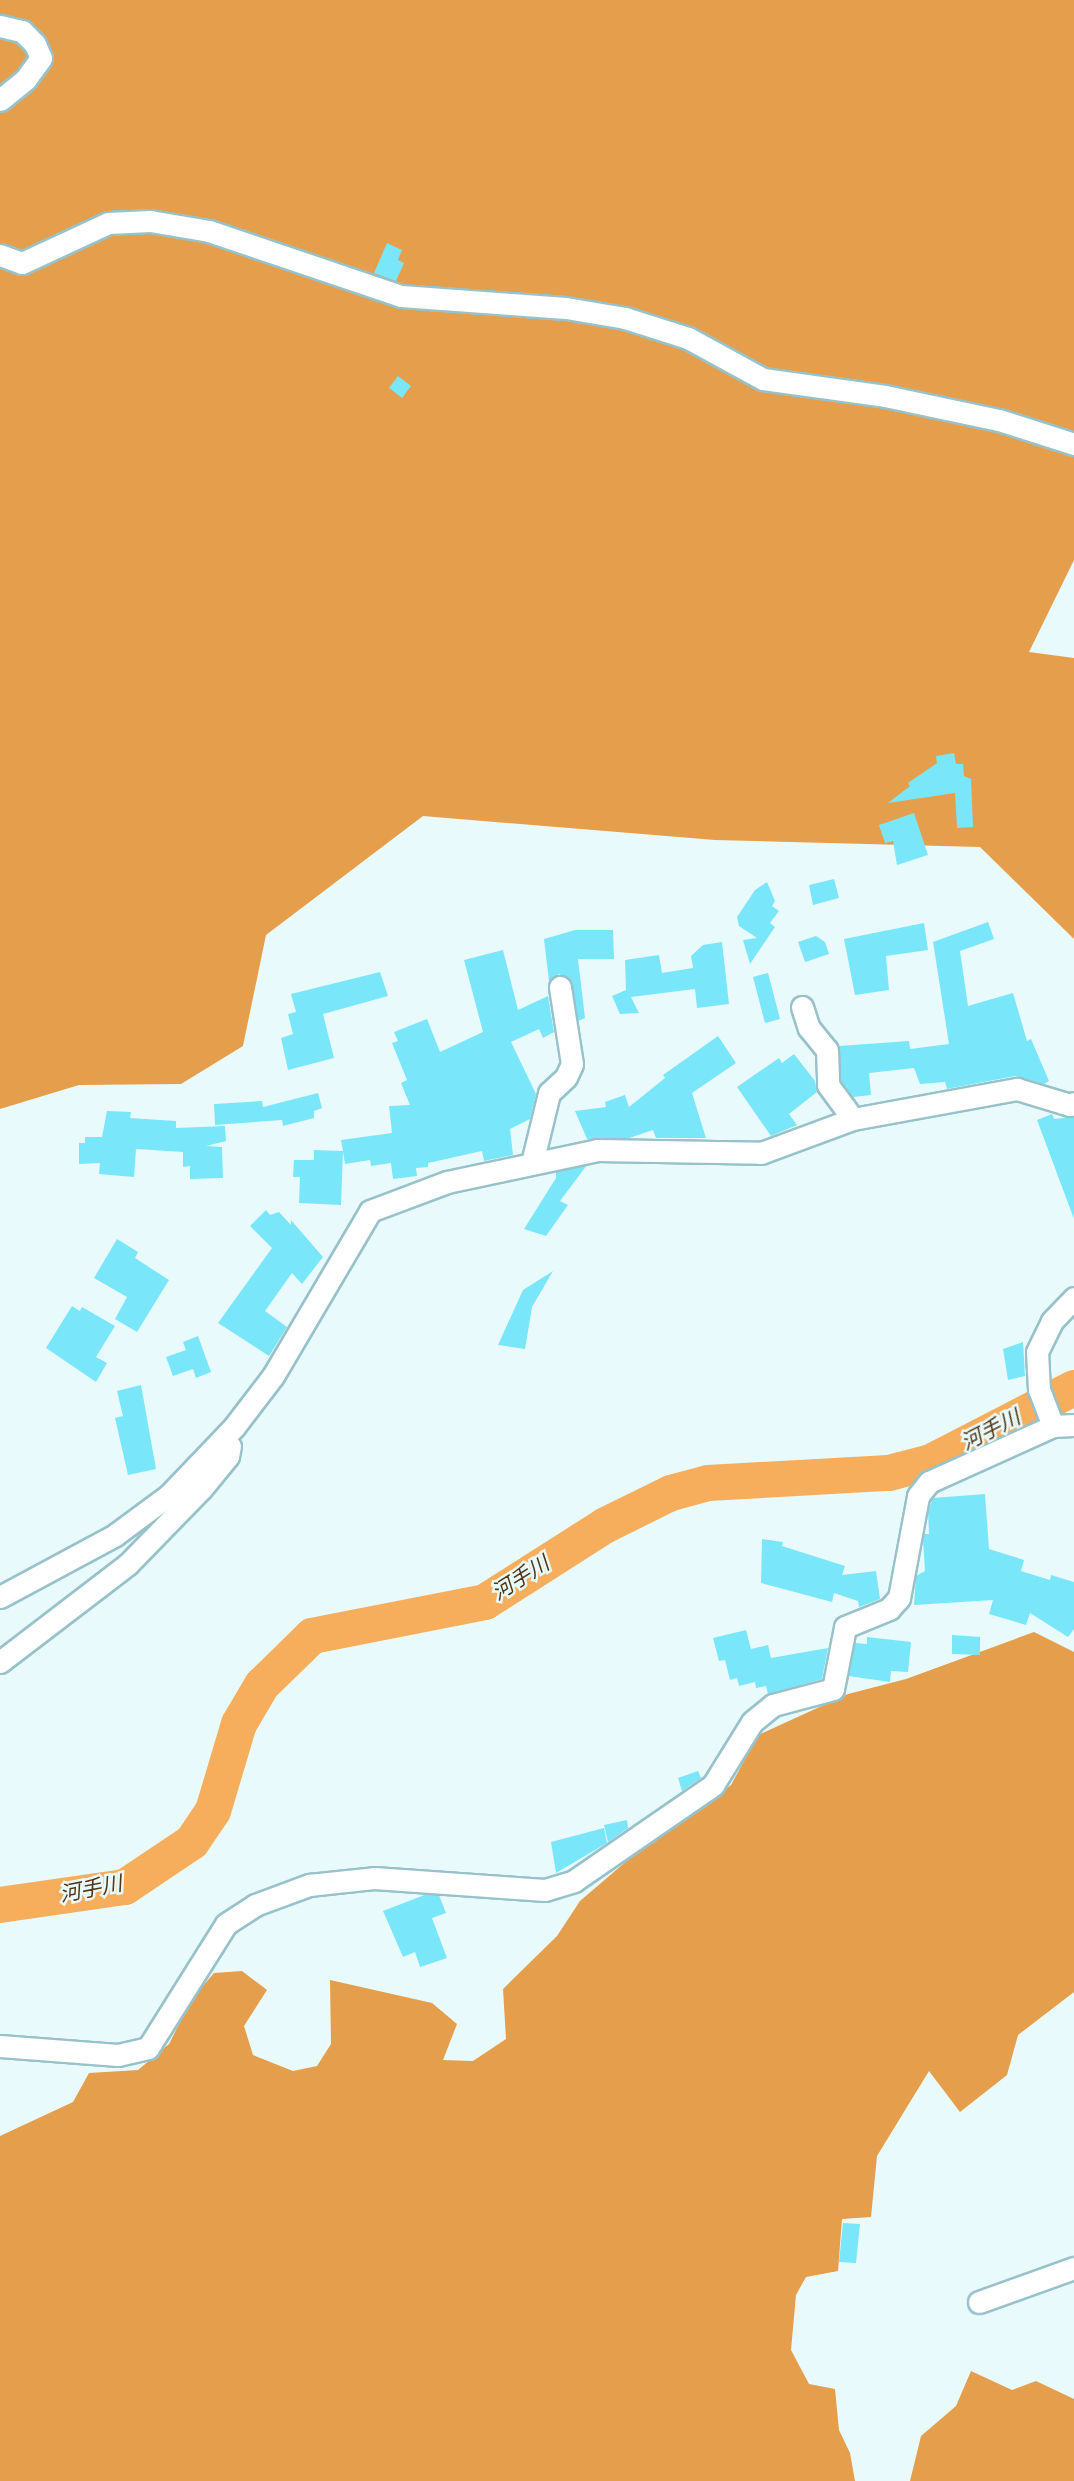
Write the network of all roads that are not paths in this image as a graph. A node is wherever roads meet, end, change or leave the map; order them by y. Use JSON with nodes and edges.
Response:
{"nodes":[{"id":1,"x":0,"y":26,"type":"edge"},
{"id":2,"x":0,"y":100,"type":"edge"},
{"id":3,"x":0,"y":255,"type":"edge"},
{"id":4,"x":1074,"y":444,"type":"edge"},
{"id":5,"x":560,"y":987,"type":"dead end"},
{"id":6,"x":802,"y":1007,"type":"dead end"},
{"id":7,"x":1074,"y":1103,"type":"edge"},
{"id":8,"x":854,"y":1119,"type":"junction"},
{"id":9,"x":532,"y":1163,"type":"junction"},
{"id":10,"x":1074,"y":1298,"type":"edge"},
{"id":11,"x":1058,"y":1421,"type":"edge"},
{"id":12,"x":234,"y":1427,"type":"junction"},
{"id":13,"x":0,"y":1597,"type":"edge"},
{"id":14,"x":0,"y":1662,"type":"edge"},
{"id":15,"x":0,"y":2046,"type":"edge"},
{"id":16,"x":1074,"y":2268,"type":"edge"},
{"id":17,"x":979,"y":2302,"type":"dead end"}],
"edges":[{"from":1,"to":2,"type":"street"},
{"from":3,"to":4,"type":"street"},
{"from":5,"to":9,"type":"street"},
{"from":6,"to":8,"type":"street"},
{"from":7,"to":8,"type":"street"},
{"from":8,"to":9,"type":"street"},
{"from":9,"to":12,"type":"street"},
{"from":10,"to":11,"type":"street"},
{"from":11,"to":15,"type":"street"},
{"from":12,"to":13,"type":"street"},
{"from":12,"to":14,"type":"street"},
{"from":16,"to":17,"type":"street"}]}
